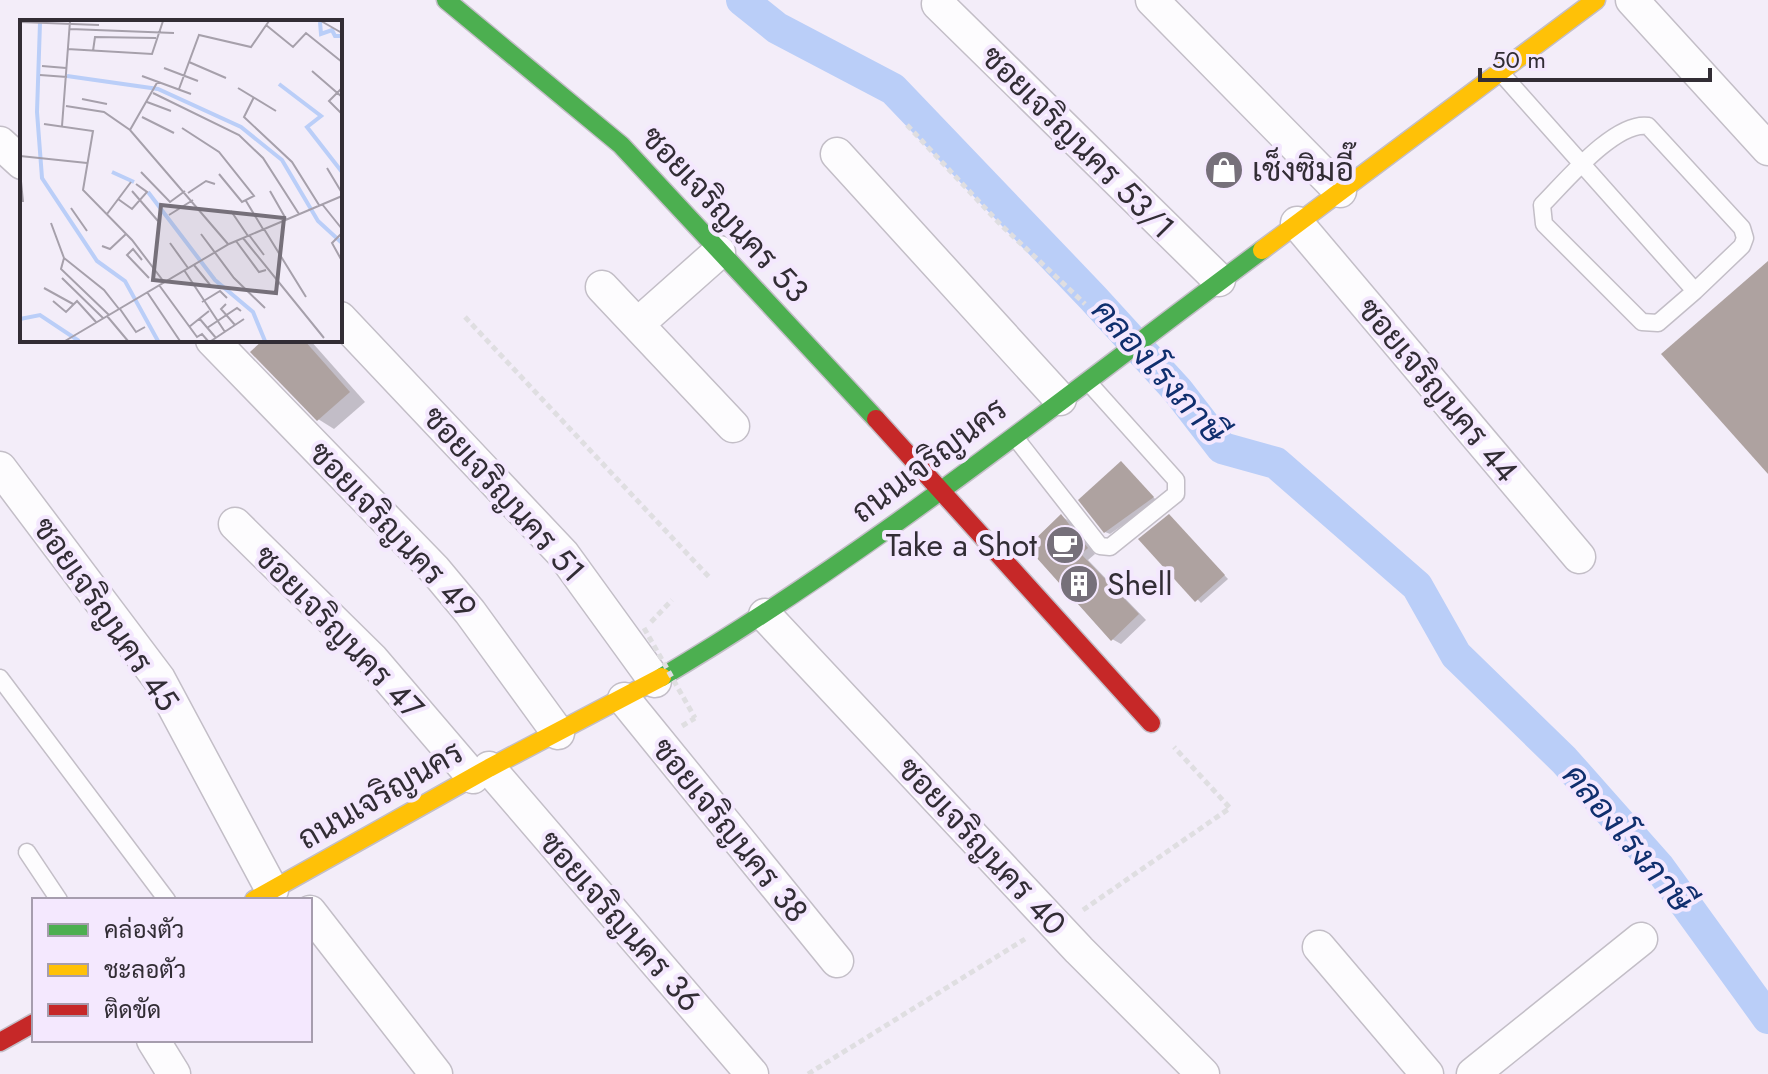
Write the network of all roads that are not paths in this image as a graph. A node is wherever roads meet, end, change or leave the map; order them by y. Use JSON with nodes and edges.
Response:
{"nodes":[{"id":1,"x":446,"y":0,"type":"edge"},
{"id":2,"x":1152,"y":0,"type":"edge"},
{"id":3,"x":1596,"y":0,"type":"edge"},
{"id":4,"x":1632,"y":0,"type":"edge"},
{"id":5,"x":938,"y":4,"type":"dead end"},
{"id":6,"x":1500,"y":71,"type":"junction"},
{"id":7,"x":0,"y":143,"type":"edge"},
{"id":8,"x":1768,"y":149,"type":"edge"},
{"id":9,"x":837,"y":154,"type":"dead end"},
{"id":10,"x":20,"y":161,"type":"edge"},
{"id":11,"x":1581,"y":165,"type":"junction"},
{"id":12,"x":1340,"y":191,"type":"junction"},
{"id":13,"x":1297,"y":223,"type":"junction"},
{"id":14,"x":719,"y":252,"type":"junction"},
{"id":15,"x":1219,"y":280,"type":"junction"},
{"id":16,"x":602,"y":287,"type":"dead end"},
{"id":17,"x":1695,"y":291,"type":"junction"},
{"id":18,"x":342,"y":320,"type":"edge"},
{"id":19,"x":639,"y":323,"type":"junction"},
{"id":20,"x":214,"y":342,"type":"edge"},
{"id":21,"x":1086,"y":380,"type":"junction"},
{"id":22,"x":1060,"y":399,"type":"junction"},
{"id":23,"x":733,"y":426,"type":"dead end"},
{"id":24,"x":1013,"y":435,"type":"junction"},
{"id":25,"x":0,"y":468,"type":"edge"},
{"id":26,"x":941,"y":489,"type":"junction"},
{"id":27,"x":235,"y":524,"type":"dead end"},
{"id":28,"x":1579,"y":557,"type":"dead end"},
{"id":29,"x":765,"y":615,"type":"junction"},
{"id":30,"x":0,"y":678,"type":"edge"},
{"id":31,"x":655,"y":681,"type":"junction"},
{"id":32,"x":624,"y":699,"type":"junction"},
{"id":33,"x":1151,"y":723,"type":"dead end"},
{"id":34,"x":558,"y":733,"type":"junction"},
{"id":35,"x":481,"y":772,"type":"junction"},
{"id":36,"x":27,"y":852,"type":"dead end"},
{"id":37,"x":278,"y":893,"type":"edge"},
{"id":38,"x":58,"y":898,"type":"edge"},
{"id":39,"x":165,"y":898,"type":"edge"},
{"id":40,"x":312,"y":915,"type":"edge"},
{"id":41,"x":1641,"y":939,"type":"dead end"},
{"id":42,"x":1319,"y":947,"type":"dead end"},
{"id":43,"x":837,"y":961,"type":"dead end"},
{"id":44,"x":32,"y":1024,"type":"edge"},
{"id":45,"x":0,"y":1042,"type":"edge"},
{"id":46,"x":154,"y":1042,"type":"edge"},
{"id":47,"x":174,"y":1074,"type":"edge"},
{"id":48,"x":436,"y":1074,"type":"edge"},
{"id":49,"x":752,"y":1074,"type":"edge"},
{"id":50,"x":1203,"y":1074,"type":"edge"},
{"id":51,"x":1427,"y":1074,"type":"edge"},
{"id":52,"x":1473,"y":1074,"type":"edge"}],
"edges":[{"from":1,"to":14,"type":"main road","name":"ซอยเจริญนคร 53"},
{"from":2,"to":12,"type":"street"},
{"from":3,"to":6,"type":"main road","name":"ถนนเจริญนคร"},
{"from":4,"to":8,"type":"street"},
{"from":5,"to":15,"type":"street","name":"ซอยเจริญนคร 53/1"},
{"from":6,"to":11,"type":"lane"},
{"from":6,"to":12,"type":"main road","name":"ถนนเจริญนคร"},
{"from":7,"to":10,"type":"street"},
{"from":9,"to":22,"type":"street"},
{"from":11,"to":17,"type":"lane"},
{"from":11,"to":17,"type":"lane"},
{"from":11,"to":17,"type":"lane"},
{"from":12,"to":13,"type":"main road","name":"ถนนเจริญนคร"},
{"from":13,"to":15,"type":"main road","name":"ถนนเจริญนคร"},
{"from":13,"to":28,"type":"street","name":"ซอยเจริญนคร 44"},
{"from":14,"to":19,"type":"street"},
{"from":14,"to":26,"type":"main road","name":"ซอยเจริญนคร 53"},
{"from":15,"to":21,"type":"main road","name":"ถนนเจริญนคร"},
{"from":16,"to":19,"type":"street"},
{"from":18,"to":31,"type":"street","name":"ซอยเจริญนคร 51"},
{"from":19,"to":23,"type":"street"},
{"from":20,"to":34,"type":"street","name":"ซอยเจริญนคร 49"},
{"from":21,"to":22,"type":"main road","name":"ถนนเจริญนคร"},
{"from":21,"to":24,"type":"lane"},
{"from":22,"to":24,"type":"main road","name":"ถนนเจริญนคร"},
{"from":24,"to":26,"type":"main road","name":"ถนนเจริญนคร"},
{"from":25,"to":37,"type":"street","name":"ซอยเจริญนคร 45"},
{"from":26,"to":29,"type":"main road","name":"ถนนเจริญนคร"},
{"from":26,"to":33,"type":"main road","name":"ซอยเจริญนคร 53"},
{"from":27,"to":35,"type":"street","name":"ซอยเจริญนคร 47"},
{"from":29,"to":31,"type":"main road","name":"ถนนเจริญนคร"},
{"from":29,"to":50,"type":"street","name":"ซอยเจริญนคร 40"},
{"from":30,"to":39,"type":"lane"},
{"from":31,"to":32,"type":"main road","name":"ถนนเจริญนคร"},
{"from":32,"to":34,"type":"main road","name":"ถนนเจริญนคร"},
{"from":32,"to":43,"type":"street","name":"ซอยเจริญนคร 38"},
{"from":34,"to":35,"type":"main road","name":"ถนนเจริญนคร"},
{"from":35,"to":37,"type":"main road","name":"ถนนเจริญนคร"},
{"from":35,"to":49,"type":"street","name":"ซอยเจริญนคร 36"},
{"from":36,"to":38,"type":"lane"},
{"from":40,"to":48,"type":"street"},
{"from":41,"to":52,"type":"street"},
{"from":42,"to":51,"type":"street"},
{"from":44,"to":45,"type":"main road"},
{"from":46,"to":47,"type":"street"}]}
